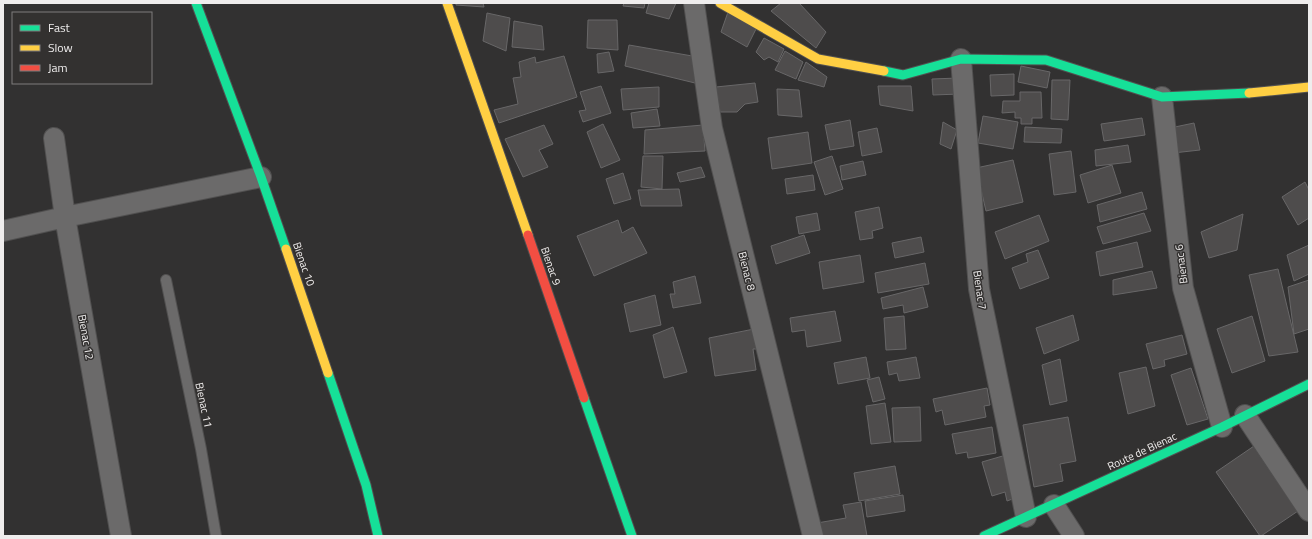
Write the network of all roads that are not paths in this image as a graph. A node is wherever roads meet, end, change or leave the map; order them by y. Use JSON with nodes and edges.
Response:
{"nodes":[{"id":1,"x":196,"y":3,"type":"edge"},
{"id":2,"x":447,"y":3,"type":"edge"},
{"id":3,"x":694,"y":3,"type":"edge"},
{"id":4,"x":720,"y":3,"type":"edge"},
{"id":5,"x":961,"y":59,"type":"junction"},
{"id":6,"x":1309,"y":87,"type":"edge"},
{"id":7,"x":1162,"y":97,"type":"junction"},
{"id":8,"x":54,"y":138,"type":"dead end"},
{"id":9,"x":261,"y":177,"type":"junction"},
{"id":10,"x":65,"y":217,"type":"junction"},
{"id":11,"x":3,"y":231,"type":"edge"},
{"id":12,"x":166,"y":280,"type":"dead end"},
{"id":13,"x":1309,"y":384,"type":"edge"},
{"id":14,"x":1245,"y":415,"type":"junction"},
{"id":15,"x":1222,"y":427,"type":"junction"},
{"id":16,"x":1054,"y":505,"type":"junction"},
{"id":17,"x":1309,"y":511,"type":"edge"},
{"id":18,"x":1026,"y":517,"type":"junction"},
{"id":19,"x":121,"y":536,"type":"edge"},
{"id":20,"x":216,"y":536,"type":"edge"},
{"id":21,"x":378,"y":536,"type":"edge"},
{"id":22,"x":632,"y":536,"type":"edge"},
{"id":23,"x":813,"y":536,"type":"edge"},
{"id":24,"x":984,"y":536,"type":"edge"},
{"id":25,"x":1074,"y":536,"type":"edge"}],
"edges":[{"from":1,"to":9,"type":"street","name":"Bienac 10"},
{"from":2,"to":22,"type":"street","name":"Bienac 9"},
{"from":3,"to":23,"type":"street","name":"Bienac 8"},
{"from":4,"to":5,"type":"street"},
{"from":5,"to":7,"type":"street"},
{"from":5,"to":18,"type":"street","name":"Bienac 7"},
{"from":6,"to":7,"type":"street"},
{"from":7,"to":15,"type":"street","name":"Bienac 6"},
{"from":8,"to":10,"type":"street","name":"Bienac 12"},
{"from":9,"to":10,"type":"street"},
{"from":9,"to":21,"type":"street","name":"Bienac 10"},
{"from":10,"to":11,"type":"street"},
{"from":10,"to":19,"type":"street","name":"Bienac 12"},
{"from":12,"to":20,"type":"lane","name":"Bienac 11"},
{"from":13,"to":14,"type":"street","name":"Route de Bienac"},
{"from":14,"to":15,"type":"street","name":"Route de Bienac"},
{"from":14,"to":17,"type":"street"},
{"from":15,"to":16,"type":"street","name":"Route de Bienac"},
{"from":16,"to":18,"type":"street","name":"Route de Bienac"},
{"from":16,"to":25,"type":"street"},
{"from":18,"to":24,"type":"street","name":"Route de Bienac"}]}
